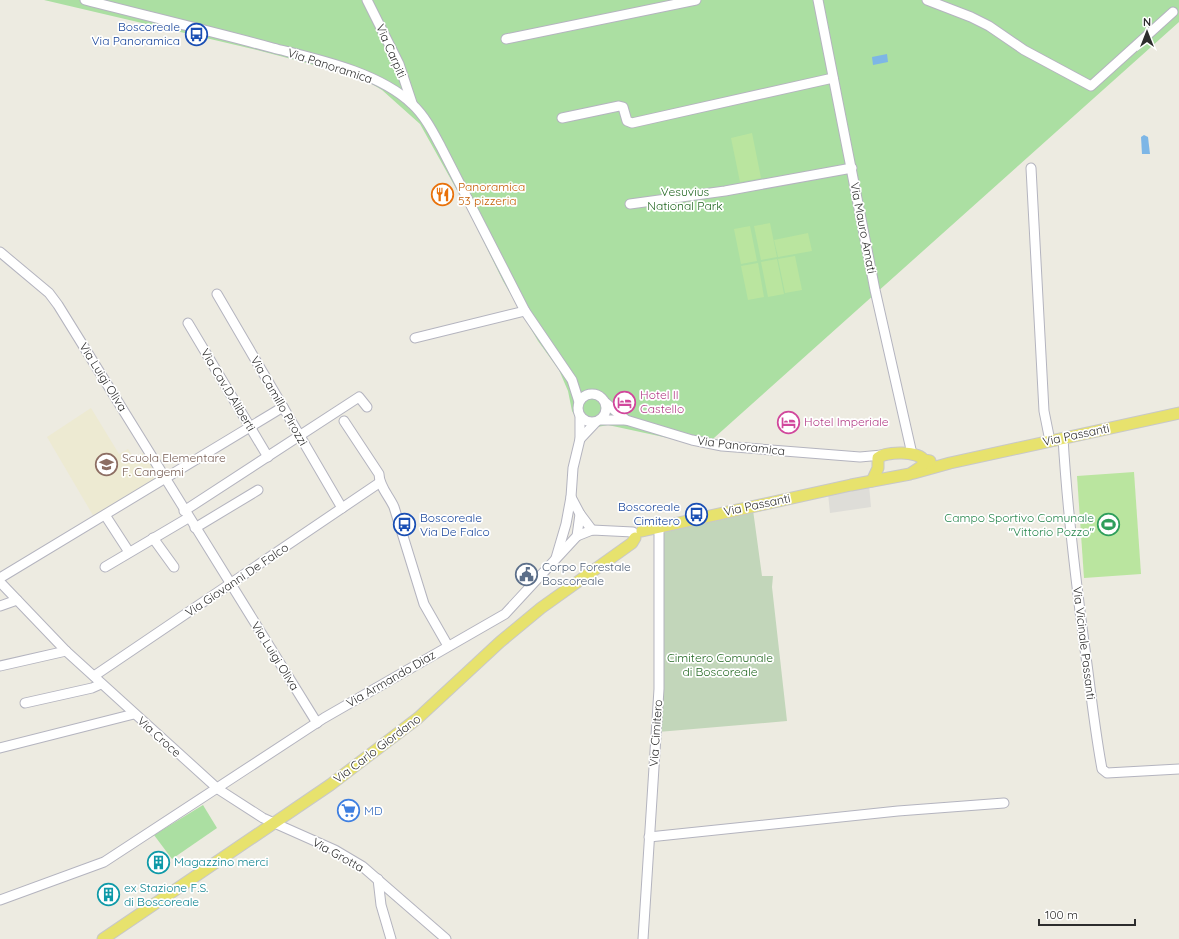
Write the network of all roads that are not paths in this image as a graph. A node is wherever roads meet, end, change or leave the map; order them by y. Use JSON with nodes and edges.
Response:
{"nodes":[{"id":1,"x":85,"y":0,"type":"edge"},
{"id":2,"x":367,"y":0,"type":"edge"},
{"id":3,"x":696,"y":0,"type":"edge"},
{"id":4,"x":818,"y":0,"type":"edge"},
{"id":5,"x":927,"y":0,"type":"edge"},
{"id":6,"x":1173,"y":12,"type":"dead end"},
{"id":7,"x":506,"y":39,"type":"dead end"},
{"id":8,"x":833,"y":78,"type":"junction"},
{"id":9,"x":412,"y":104,"type":"junction"},
{"id":10,"x":562,"y":118,"type":"dead end"},
{"id":11,"x":852,"y":168,"type":"junction"},
{"id":12,"x":1031,"y":168,"type":"dead end"},
{"id":13,"x":630,"y":204,"type":"dead end"},
{"id":14,"x":0,"y":252,"type":"edge"},
{"id":15,"x":217,"y":294,"type":"dead end"},
{"id":16,"x":525,"y":311,"type":"junction"},
{"id":17,"x":188,"y":323,"type":"dead end"},
{"id":18,"x":415,"y":338,"type":"dead end"},
{"id":19,"x":572,"y":380,"type":"junction"},
{"id":20,"x":595,"y":394,"type":"junction"},
{"id":21,"x":579,"y":402,"type":"junction"},
{"id":22,"x":606,"y":403,"type":"junction"},
{"id":23,"x":283,"y":407,"type":"junction"},
{"id":24,"x":367,"y":407,"type":"dead end"},
{"id":25,"x":1179,"y":413,"type":"edge"},
{"id":26,"x":580,"y":416,"type":"junction"},
{"id":27,"x":626,"y":420,"type":"junction"},
{"id":28,"x":344,"y":421,"type":"dead end"},
{"id":29,"x":598,"y":421,"type":"junction"},
{"id":30,"x":251,"y":427,"type":"junction"},
{"id":31,"x":300,"y":436,"type":"junction"},
{"id":32,"x":1063,"y":438,"type":"junction"},
{"id":33,"x":580,"y":440,"type":"junction"},
{"id":34,"x":1050,"y":441,"type":"junction"},
{"id":35,"x":912,"y":454,"type":"junction"},
{"id":36,"x":268,"y":457,"type":"junction"},
{"id":37,"x":924,"y":460,"type":"junction"},
{"id":38,"x":879,"y":462,"type":"junction"},
{"id":39,"x":950,"y":463,"type":"junction"},
{"id":40,"x":910,"y":474,"type":"junction"},
{"id":41,"x":898,"y":476,"type":"junction"},
{"id":42,"x":166,"y":479,"type":"junction"},
{"id":43,"x":872,"y":481,"type":"junction"},
{"id":44,"x":379,"y":483,"type":"junction"},
{"id":45,"x":258,"y":490,"type":"dead end"},
{"id":46,"x":571,"y":497,"type":"junction"},
{"id":47,"x":342,"y":508,"type":"junction"},
{"id":48,"x":186,"y":514,"type":"junction"},
{"id":49,"x":580,"y":514,"type":"junction"},
{"id":50,"x":106,"y":515,"type":"junction"},
{"id":51,"x":566,"y":524,"type":"junction"},
{"id":52,"x":659,"y":527,"type":"junction"},
{"id":53,"x":195,"y":528,"type":"junction"},
{"id":54,"x":592,"y":530,"type":"junction"},
{"id":55,"x":637,"y":534,"type":"junction"},
{"id":56,"x":577,"y":536,"type":"junction"},
{"id":57,"x":153,"y":538,"type":"junction"},
{"id":58,"x":129,"y":552,"type":"junction"},
{"id":59,"x":555,"y":559,"type":"junction"},
{"id":60,"x":106,"y":567,"type":"dead end"},
{"id":61,"x":174,"y":567,"type":"dead end"},
{"id":62,"x":0,"y":582,"type":"edge"},
{"id":63,"x":230,"y":584,"type":"junction"},
{"id":64,"x":17,"y":600,"type":"junction"},
{"id":65,"x":0,"y":606,"type":"edge"},
{"id":66,"x":448,"y":646,"type":"junction"},
{"id":67,"x":66,"y":651,"type":"junction"},
{"id":68,"x":0,"y":666,"type":"edge"},
{"id":69,"x":94,"y":676,"type":"junction"},
{"id":70,"x":101,"y":684,"type":"junction"},
{"id":71,"x":25,"y":703,"type":"dead end"},
{"id":72,"x":134,"y":714,"type":"junction"},
{"id":73,"x":317,"y":723,"type":"junction"},
{"id":74,"x":0,"y":748,"type":"edge"},
{"id":75,"x":1179,"y":769,"type":"edge"},
{"id":76,"x":218,"y":789,"type":"junction"},
{"id":77,"x":1004,"y":803,"type":"dead end"},
{"id":78,"x":275,"y":824,"type":"junction"},
{"id":79,"x":649,"y":837,"type":"junction"},
{"id":80,"x":378,"y":879,"type":"junction"},
{"id":81,"x":0,"y":900,"type":"edge"},
{"id":82,"x":103,"y":939,"type":"edge"},
{"id":83,"x":391,"y":939,"type":"edge"},
{"id":84,"x":446,"y":939,"type":"edge"},
{"id":85,"x":643,"y":939,"type":"edge"}],
"edges":[{"from":1,"to":9,"type":"street","name":"Via Panoramica"},
{"from":2,"to":9,"type":"street","name":"Via Carpiti"},
{"from":3,"to":7,"type":"street"},
{"from":4,"to":8,"type":"street","name":"Via Mauro Amati"},
{"from":5,"to":6,"type":"street"},
{"from":8,"to":10,"type":"street"},
{"from":8,"to":11,"type":"street","name":"Via Mauro Amati"},
{"from":9,"to":16,"type":"street","name":"Via Panoramica"},
{"from":11,"to":13,"type":"street"},
{"from":11,"to":35,"type":"street","name":"Via Mauro Amati"},
{"from":12,"to":34,"type":"street"},
{"from":14,"to":42,"type":"street","name":"Via Luigi Oliva"},
{"from":15,"to":23,"type":"street","name":"Via Camillo Pirozzi"},
{"from":16,"to":18,"type":"street"},
{"from":16,"to":19,"type":"street","name":"Via Panoramica"},
{"from":17,"to":30,"type":"street","name":"Via Cav.D.Aliberti"},
{"from":19,"to":20,"type":"street","name":"Via Panoramica"},
{"from":19,"to":21,"type":"street","name":"Via Panoramica"},
{"from":20,"to":21,"type":"street"},
{"from":20,"to":22,"type":"street","name":"Via Panoramica"},
{"from":21,"to":26,"type":"street","name":"Via Panoramica"},
{"from":22,"to":27,"type":"street","name":"Via Panoramica"},
{"from":22,"to":29,"type":"street"},
{"from":23,"to":30,"type":"street"},
{"from":23,"to":31,"type":"street","name":"Via Camillo Pirozzi"},
{"from":24,"to":31,"type":"street"},
{"from":25,"to":32,"type":"main road","name":"Via Passanti"},
{"from":26,"to":29,"type":"street","name":"Via Panoramica"},
{"from":26,"to":33,"type":"street","name":"Via Panoramica"},
{"from":27,"to":29,"type":"street","name":"Via Panoramica"},
{"from":27,"to":38,"type":"street","name":"Via Panoramica"},
{"from":28,"to":44,"type":"street"},
{"from":29,"to":33,"type":"street"},
{"from":30,"to":36,"type":"street","name":"Via Cav.D.Aliberti"},
{"from":30,"to":42,"type":"street"},
{"from":31,"to":36,"type":"street"},
{"from":31,"to":47,"type":"street","name":"Via Camillo Pirozzi"},
{"from":32,"to":34,"type":"main road","name":"Via Passanti"},
{"from":32,"to":75,"type":"street","name":"Via Vicinale Passanti"},
{"from":33,"to":46,"type":"street","name":"Via Armando Diaz"},
{"from":34,"to":39,"type":"main road","name":"Via Passanti"},
{"from":35,"to":37,"type":"main road","name":"Via Passanti"},
{"from":35,"to":38,"type":"main road","name":"Via Passanti"},
{"from":36,"to":48,"type":"street"},
{"from":37,"to":39,"type":"main road","name":"Via Passanti"},
{"from":37,"to":40,"type":"main road"},
{"from":38,"to":41,"type":"main road","name":"Via Passanti"},
{"from":38,"to":43,"type":"main road"},
{"from":39,"to":40,"type":"main road","name":"Via Passanti"},
{"from":40,"to":41,"type":"main road","name":"Via Passanti"},
{"from":41,"to":43,"type":"main road","name":"Via Passanti"},
{"from":42,"to":48,"type":"street","name":"Via Luigi Oliva"},
{"from":42,"to":50,"type":"street"},
{"from":43,"to":52,"type":"main road","name":"Via Passanti"},
{"from":44,"to":47,"type":"street","name":"Via Giovanni De Falco"},
{"from":44,"to":66,"type":"street"},
{"from":45,"to":53,"type":"street"},
{"from":46,"to":49,"type":"street"},
{"from":46,"to":51,"type":"street","name":"Via Armando Diaz"},
{"from":47,"to":63,"type":"street","name":"Via Giovanni De Falco"},
{"from":48,"to":53,"type":"street","name":"Via Luigi Oliva"},
{"from":48,"to":57,"type":"street"},
{"from":49,"to":54,"type":"street"},
{"from":49,"to":56,"type":"street"},
{"from":50,"to":58,"type":"street"},
{"from":50,"to":62,"type":"street"},
{"from":51,"to":56,"type":"street"},
{"from":51,"to":59,"type":"street","name":"Via Armando Diaz"},
{"from":52,"to":55,"type":"main road","name":"Via Passanti"},
{"from":52,"to":79,"type":"street","name":"Via Cimitero"},
{"from":53,"to":63,"type":"street","name":"Via Luigi Oliva"},
{"from":54,"to":55,"type":"street","name":"Via Passanti"},
{"from":54,"to":56,"type":"street","name":"Via Passanti"},
{"from":55,"to":78,"type":"main road","name":"Via Carlo Giordano"},
{"from":56,"to":59,"type":"street","name":"Via Armando Diaz"},
{"from":57,"to":58,"type":"street"},
{"from":57,"to":61,"type":"street"},
{"from":58,"to":60,"type":"street"},
{"from":59,"to":66,"type":"street","name":"Via Armando Diaz"},
{"from":62,"to":64,"type":"street","name":"Via Croce"},
{"from":63,"to":69,"type":"street","name":"Via Giovanni De Falco"},
{"from":63,"to":73,"type":"street","name":"Via Luigi Oliva"},
{"from":64,"to":65,"type":"street"},
{"from":64,"to":67,"type":"street","name":"Via Croce"},
{"from":66,"to":73,"type":"street","name":"Via Armando Diaz"},
{"from":67,"to":68,"type":"street"},
{"from":67,"to":69,"type":"street","name":"Via Croce"},
{"from":69,"to":70,"type":"street","name":"Via Croce"},
{"from":70,"to":71,"type":"street"},
{"from":70,"to":72,"type":"street","name":"Via Croce"},
{"from":72,"to":74,"type":"street"},
{"from":72,"to":76,"type":"street","name":"Via Croce"},
{"from":73,"to":76,"type":"street","name":"Via Armando Diaz"},
{"from":76,"to":78,"type":"street","name":"Via Grotta"},
{"from":76,"to":81,"type":"street","name":"Via Armando Diaz"},
{"from":77,"to":79,"type":"street"},
{"from":78,"to":80,"type":"street","name":"Via Grotta"},
{"from":78,"to":82,"type":"main road","name":"Via Carlo Giordano"},
{"from":79,"to":85,"type":"street","name":"Via Cimitero"},
{"from":80,"to":83,"type":"street"},
{"from":80,"to":84,"type":"street","name":"Via Grotta"}]}
